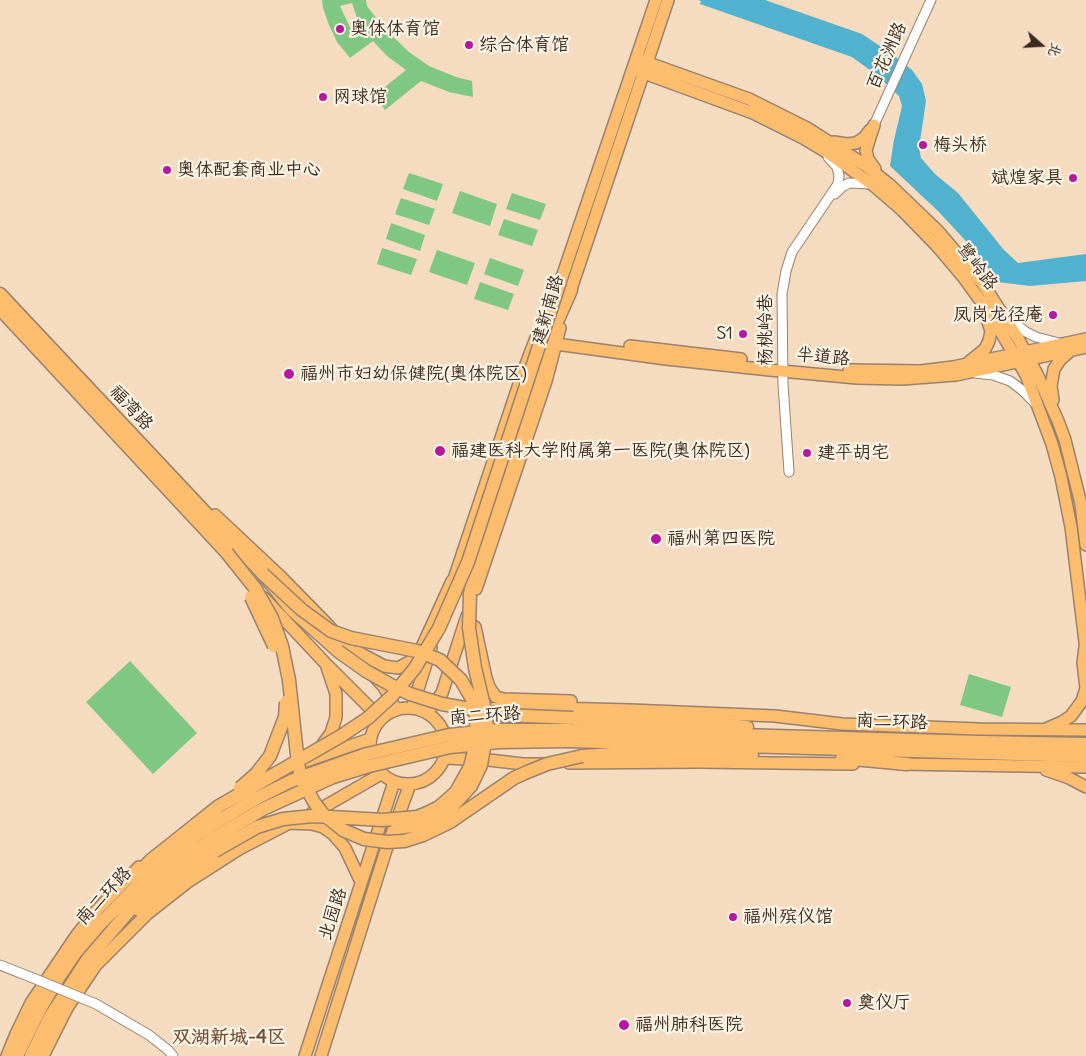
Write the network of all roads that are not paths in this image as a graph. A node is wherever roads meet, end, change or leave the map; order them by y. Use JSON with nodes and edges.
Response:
{"nodes":[{"id":1,"x":656,"y":0,"type":"edge"},
{"id":2,"x":668,"y":0,"type":"edge"},
{"id":3,"x":930,"y":0,"type":"edge"},
{"id":4,"x":640,"y":66,"type":"junction"},
{"id":5,"x":874,"y":125,"type":"junction"},
{"id":6,"x":803,"y":138,"type":"junction"},
{"id":7,"x":828,"y":141,"type":"junction"},
{"id":8,"x":873,"y":185,"type":"junction"},
{"id":9,"x":890,"y":185,"type":"junction"},
{"id":10,"x":828,"y":201,"type":"junction"},
{"id":11,"x":0,"y":286,"type":"edge"},
{"id":12,"x":566,"y":286,"type":"junction"},
{"id":13,"x":0,"y":294,"type":"edge"},
{"id":14,"x":979,"y":298,"type":"junction"},
{"id":15,"x":0,"y":309,"type":"edge"},
{"id":16,"x":1003,"y":314,"type":"junction"},
{"id":17,"x":0,"y":315,"type":"edge"},
{"id":18,"x":1086,"y":339,"type":"edge"},
{"id":19,"x":557,"y":341,"type":"junction"},
{"id":20,"x":1066,"y":347,"type":"junction"},
{"id":21,"x":1086,"y":347,"type":"edge"},
{"id":22,"x":1022,"y":357,"type":"junction"},
{"id":23,"x":783,"y":367,"type":"junction"},
{"id":24,"x":967,"y":369,"type":"junction"},
{"id":25,"x":1038,"y":405,"type":"junction"},
{"id":26,"x":1058,"y":421,"type":"junction"},
{"id":27,"x":789,"y":472,"type":"dead end"},
{"id":28,"x":1086,"y":544,"type":"edge"},
{"id":29,"x":231,"y":549,"type":"junction"},
{"id":30,"x":483,"y":566,"type":"junction"},
{"id":31,"x":458,"y":568,"type":"junction"},
{"id":32,"x":263,"y":574,"type":"junction"},
{"id":33,"x":326,"y":623,"type":"junction"},
{"id":34,"x":1086,"y":648,"type":"edge"},
{"id":35,"x":327,"y":665,"type":"junction"},
{"id":36,"x":1086,"y":688,"type":"edge"},
{"id":37,"x":412,"y":708,"type":"junction"},
{"id":38,"x":396,"y":710,"type":"junction"},
{"id":39,"x":630,"y":710,"type":"junction"},
{"id":40,"x":427,"y":713,"type":"junction"},
{"id":41,"x":381,"y":719,"type":"junction"},
{"id":42,"x":570,"y":730,"type":"junction"},
{"id":43,"x":1040,"y":730,"type":"junction"},
{"id":44,"x":1086,"y":730,"type":"edge"},
{"id":45,"x":370,"y":739,"type":"junction"},
{"id":46,"x":1086,"y":744,"type":"edge"},
{"id":47,"x":978,"y":748,"type":"junction"},
{"id":48,"x":855,"y":750,"type":"junction"},
{"id":49,"x":811,"y":755,"type":"junction"},
{"id":50,"x":1086,"y":756,"type":"edge"},
{"id":51,"x":313,"y":758,"type":"junction"},
{"id":52,"x":445,"y":758,"type":"junction"},
{"id":53,"x":907,"y":764,"type":"junction"},
{"id":54,"x":1034,"y":766,"type":"junction"},
{"id":55,"x":1086,"y":767,"type":"edge"},
{"id":56,"x":381,"y":774,"type":"junction"},
{"id":57,"x":394,"y":782,"type":"junction"},
{"id":58,"x":410,"y":784,"type":"junction"},
{"id":59,"x":1086,"y":787,"type":"edge"},
{"id":60,"x":219,"y":806,"type":"junction"},
{"id":61,"x":338,"y":818,"type":"junction"},
{"id":62,"x":288,"y":823,"type":"junction"},
{"id":63,"x":204,"y":837,"type":"junction"},
{"id":64,"x":361,"y":882,"type":"junction"},
{"id":65,"x":103,"y":930,"type":"junction"},
{"id":66,"x":0,"y":965,"type":"edge"},
{"id":67,"x":7,"y":1056,"type":"edge"},
{"id":68,"x":17,"y":1056,"type":"edge"},
{"id":69,"x":31,"y":1056,"type":"edge"},
{"id":70,"x":43,"y":1056,"type":"edge"},
{"id":71,"x":173,"y":1056,"type":"edge"},
{"id":72,"x":305,"y":1056,"type":"edge"},
{"id":73,"x":321,"y":1056,"type":"edge"}],
"edges":[{"from":1,"to":4,"type":"main road","name":"建新南路"},
{"from":2,"to":4,"type":"main road","name":"建新南路"},
{"from":3,"to":5,"type":"street","name":"百花洲路"},
{"from":4,"to":6,"type":"main road","name":"鹭岭路"},
{"from":4,"to":7,"type":"main road","name":"鹭岭路"},
{"from":4,"to":12,"type":"main road","name":"建新南路"},
{"from":5,"to":7,"type":"main road"},
{"from":5,"to":9,"type":"main road"},
{"from":6,"to":8,"type":"main road","name":"鹭岭路"},
{"from":6,"to":10,"type":"street"},
{"from":7,"to":9,"type":"main road","name":"鹭岭路"},
{"from":8,"to":10,"type":"street"},
{"from":8,"to":14,"type":"main road","name":"鹭岭路"},
{"from":9,"to":16,"type":"main road","name":"鹭岭路"},
{"from":10,"to":23,"type":"street","name":"杨桃岭巷"},
{"from":11,"to":33,"type":"main road"},
{"from":12,"to":19,"type":"main road","name":"建新南路"},
{"from":12,"to":31,"type":"main road","name":"建新南路"},
{"from":12,"to":60,"type":"highway","bridge":true},
{"from":12,"to":61,"type":"highway","bridge":true},
{"from":13,"to":29,"type":"highway","name":"福湾路"},
{"from":14,"to":22,"type":"main road","name":"鹭岭路"},
{"from":14,"to":24,"type":"main road"},
{"from":15,"to":29,"type":"highway","name":"福湾路"},
{"from":16,"to":20,"type":"street"},
{"from":16,"to":22,"type":"main road","name":"鹭岭路"},
{"from":17,"to":35,"type":"main road"},
{"from":18,"to":20,"type":"main road","name":"半道路"},
{"from":19,"to":23,"type":"main road","name":"半道路"},
{"from":19,"to":30,"type":"main road","name":"建新南路"},
{"from":20,"to":21,"type":"main road","name":"半道路"},
{"from":20,"to":22,"type":"main road","name":"半道路"},
{"from":20,"to":26,"type":"main road"},
{"from":22,"to":24,"type":"main road","name":"半道路"},
{"from":22,"to":25,"type":"main road","name":"鹭岭路"},
{"from":22,"to":26,"type":"main road","name":"鹭岭路"},
{"from":23,"to":24,"type":"main road","name":"半道路"},
{"from":23,"to":27,"type":"street","name":"杨桃岭巷"},
{"from":24,"to":25,"type":"street"},
{"from":25,"to":34,"type":"main road","name":"鹭岭路"},
{"from":26,"to":28,"type":"main road","name":"鹭岭路"},
{"from":29,"to":32,"type":"highway"},
{"from":29,"to":49,"type":"highway","bridge":true},
{"from":29,"to":60,"type":"highway","bridge":true},
{"from":30,"to":39,"type":"main road"},
{"from":30,"to":40,"type":"main road","name":"建新南路"},
{"from":31,"to":33,"type":"main road"},
{"from":31,"to":37,"type":"main road","name":"建新南路"},
{"from":32,"to":42,"type":"highway","bridge":true},
{"from":32,"to":61,"type":"highway","bridge":true},
{"from":33,"to":38,"type":"main road"},
{"from":34,"to":36,"type":"main road","name":"鹭岭路"},
{"from":35,"to":41,"type":"main road"},
{"from":35,"to":51,"type":"main road"},
{"from":36,"to":43,"type":"main road"},
{"from":37,"to":38,"type":"main road"},
{"from":37,"to":40,"type":"main road"},
{"from":38,"to":41,"type":"main road"},
{"from":39,"to":40,"type":"main road"},
{"from":39,"to":43,"type":"main road"},
{"from":40,"to":52,"type":"main road"},
{"from":41,"to":45,"type":"main road"},
{"from":42,"to":47,"type":"highway","name":"南二环路"},
{"from":42,"to":48,"type":"highway","name":"南二环路"},
{"from":42,"to":63,"type":"highway","name":"南二环路","bridge":true},
{"from":43,"to":44,"type":"main road"},
{"from":45,"to":51,"type":"main road"},
{"from":45,"to":56,"type":"main road"},
{"from":46,"to":47,"type":"highway","name":"南二环路"},
{"from":47,"to":48,"type":"highway","name":"南二环路"},
{"from":47,"to":50,"type":"highway","name":"南二环路"},
{"from":48,"to":49,"type":"highway"},
{"from":49,"to":53,"type":"highway"},
{"from":51,"to":67,"type":"main road"},
{"from":52,"to":53,"type":"main road"},
{"from":52,"to":58,"type":"main road"},
{"from":53,"to":54,"type":"main road"},
{"from":54,"to":55,"type":"main road"},
{"from":54,"to":59,"type":"main road"},
{"from":56,"to":57,"type":"main road"},
{"from":56,"to":62,"type":"main road"},
{"from":57,"to":58,"type":"main road"},
{"from":57,"to":64,"type":"main road","name":"北园路"},
{"from":58,"to":73,"type":"main road","name":"北园路"},
{"from":60,"to":63,"type":"highway","bridge":true},
{"from":61,"to":63,"type":"highway","bridge":true},
{"from":62,"to":64,"type":"main road"},
{"from":62,"to":70,"type":"main road"},
{"from":63,"to":65,"type":"highway","name":"南二环路"},
{"from":63,"to":65,"type":"highway"},
{"from":64,"to":72,"type":"main road","name":"北园路"},
{"from":65,"to":68,"type":"highway","name":"南二环路"},
{"from":65,"to":69,"type":"highway","name":"南二环路"},
{"from":66,"to":71,"type":"street","bridge":true}]}
